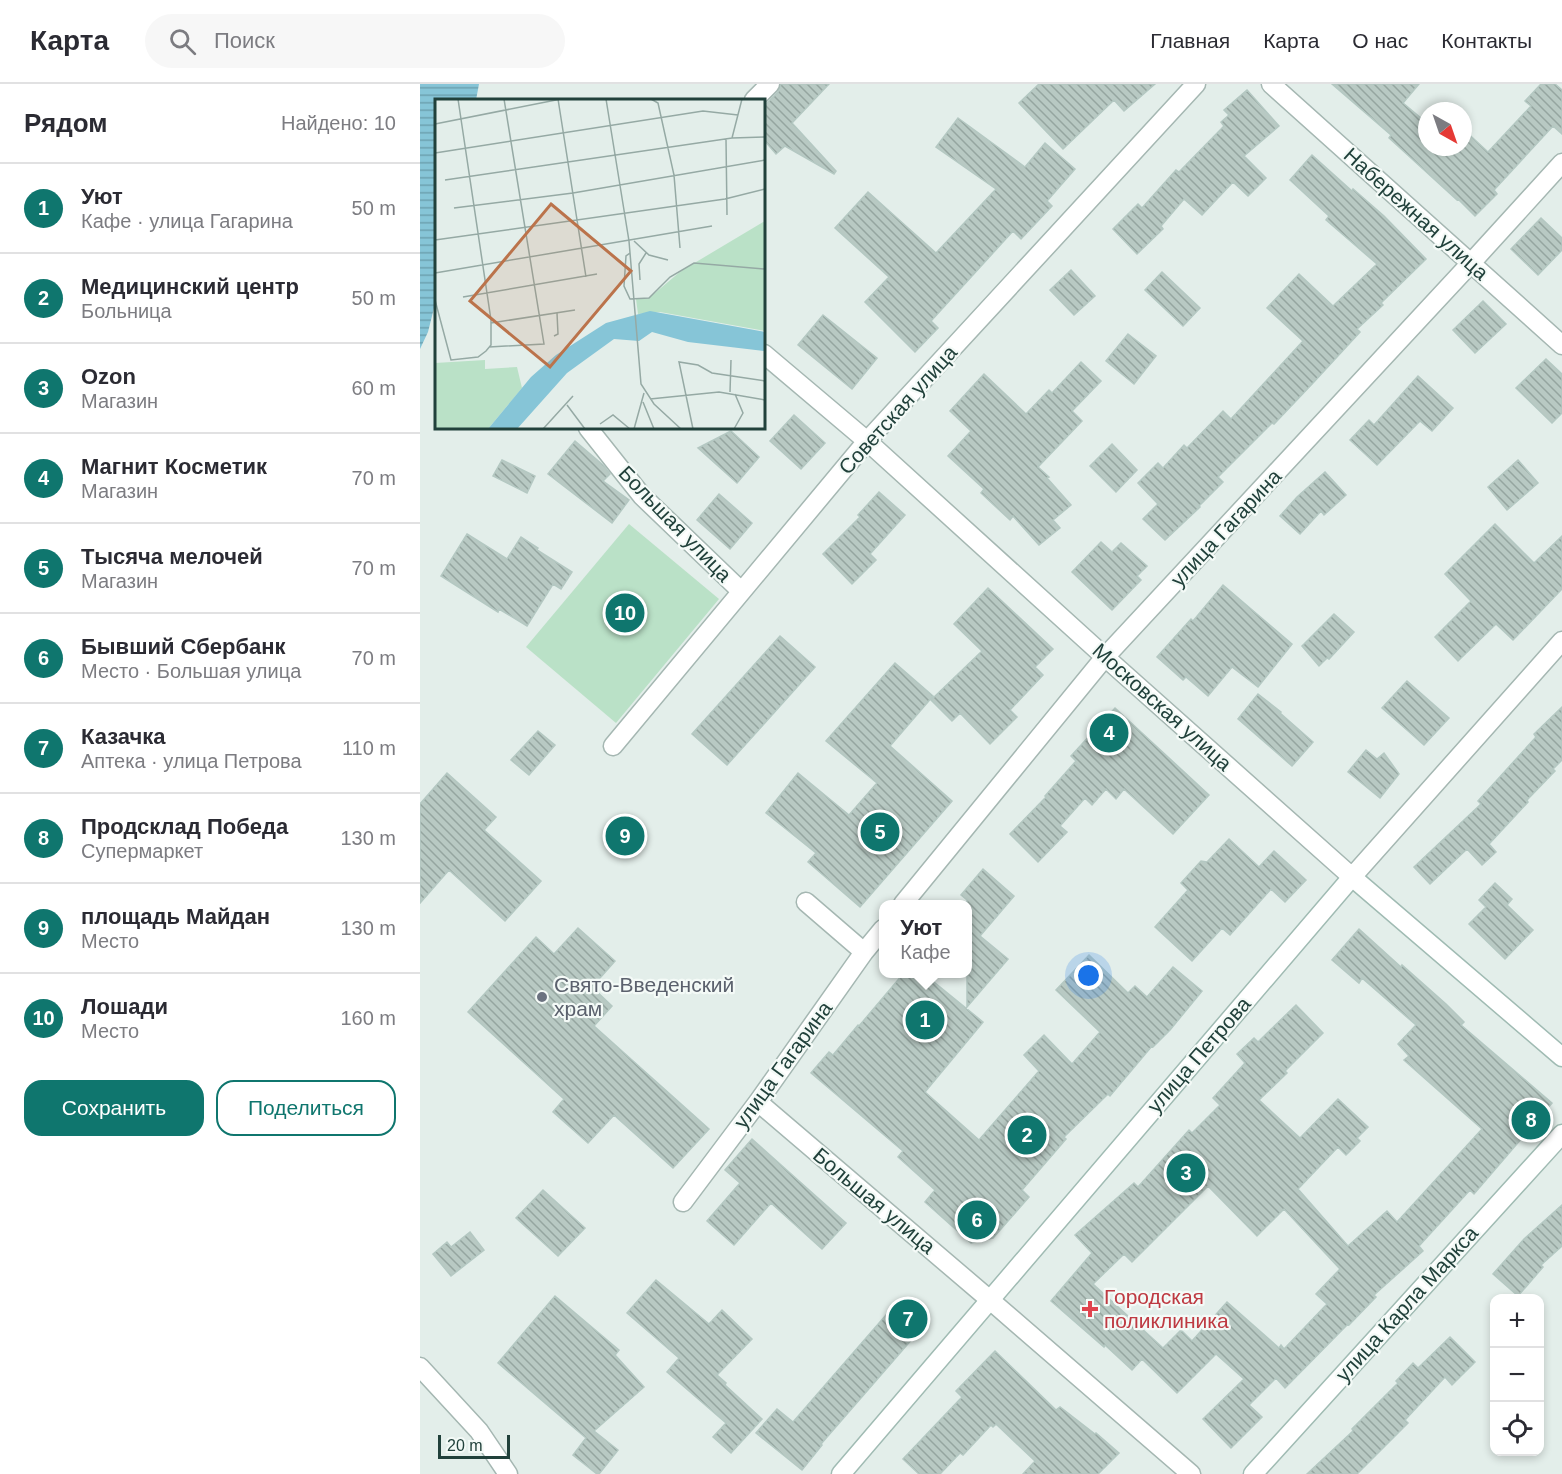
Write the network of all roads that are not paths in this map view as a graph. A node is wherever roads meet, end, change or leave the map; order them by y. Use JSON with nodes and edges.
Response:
{"nodes":[{"id":1,"x":770,"y":84,"type":"edge"},
{"id":2,"x":1196,"y":84,"type":"edge"},
{"id":3,"x":1271,"y":84,"type":"edge"},
{"id":4,"x":755,"y":99,"type":"edge"},
{"id":5,"x":1562,"y":163,"type":"edge"},
{"id":6,"x":1471,"y":263,"type":"junction"},
{"id":7,"x":1562,"y":345,"type":"edge"},
{"id":8,"x":765,"y":355,"type":"edge"},
{"id":9,"x":589,"y":429,"type":"edge"},
{"id":10,"x":867,"y":441,"type":"junction"},
{"id":11,"x":741,"y":591,"type":"junction"},
{"id":12,"x":1562,"y":641,"type":"edge"},
{"id":13,"x":1105,"y":657,"type":"junction"},
{"id":14,"x":613,"y":746,"type":"dead end"},
{"id":15,"x":1352,"y":877,"type":"junction"},
{"id":16,"x":906,"y":900,"type":"edge"},
{"id":17,"x":806,"y":902,"type":"dead end"},
{"id":18,"x":879,"y":934,"type":"edge"},
{"id":19,"x":864,"y":952,"type":"junction"},
{"id":20,"x":1562,"y":1057,"type":"edge"},
{"id":21,"x":758,"y":1102,"type":"junction"},
{"id":22,"x":1562,"y":1134,"type":"edge"},
{"id":23,"x":683,"y":1202,"type":"dead end"},
{"id":24,"x":990,"y":1300,"type":"junction"},
{"id":25,"x":420,"y":1367,"type":"edge"},
{"id":26,"x":508,"y":1474,"type":"edge"},
{"id":27,"x":841,"y":1474,"type":"edge"},
{"id":28,"x":1191,"y":1474,"type":"edge"},
{"id":29,"x":1253,"y":1474,"type":"edge"}],
"edges":[{"from":1,"to":4,"type":"street"},
{"from":2,"to":10,"type":"street","name":"Советская улица"},
{"from":3,"to":6,"type":"street","name":"Набережная улица"},
{"from":5,"to":6,"type":"street","name":"улица Гагарина"},
{"from":6,"to":7,"type":"street","name":"Набережная улица"},
{"from":6,"to":13,"type":"street","name":"улица Гагарина"},
{"from":8,"to":10,"type":"street","name":"Московская улица"},
{"from":9,"to":11,"type":"street","name":"Большая улица"},
{"from":10,"to":11,"type":"street","name":"Советская улица"},
{"from":10,"to":13,"type":"street","name":"Московская улица"},
{"from":11,"to":14,"type":"street","name":"Советская улица"},
{"from":12,"to":15,"type":"street","name":"улица Петрова"},
{"from":13,"to":15,"type":"street","name":"Московская улица"},
{"from":13,"to":16,"type":"street","name":"улица Гагарина"},
{"from":15,"to":20,"type":"street","name":"Московская улица"},
{"from":15,"to":24,"type":"street","name":"улица Петрова"},
{"from":17,"to":19,"type":"street"},
{"from":18,"to":19,"type":"street","name":"улица Гагарина"},
{"from":19,"to":21,"type":"street","name":"улица Гагарина"},
{"from":21,"to":23,"type":"street","name":"улица Гагарина"},
{"from":21,"to":24,"type":"street","name":"Большая улица"},
{"from":22,"to":29,"type":"street","name":"улица Карла Маркса"},
{"from":24,"to":27,"type":"street","name":"улица Петрова"},
{"from":24,"to":28,"type":"street","name":"Большая улица"},
{"from":25,"to":26,"type":"street"}]}
